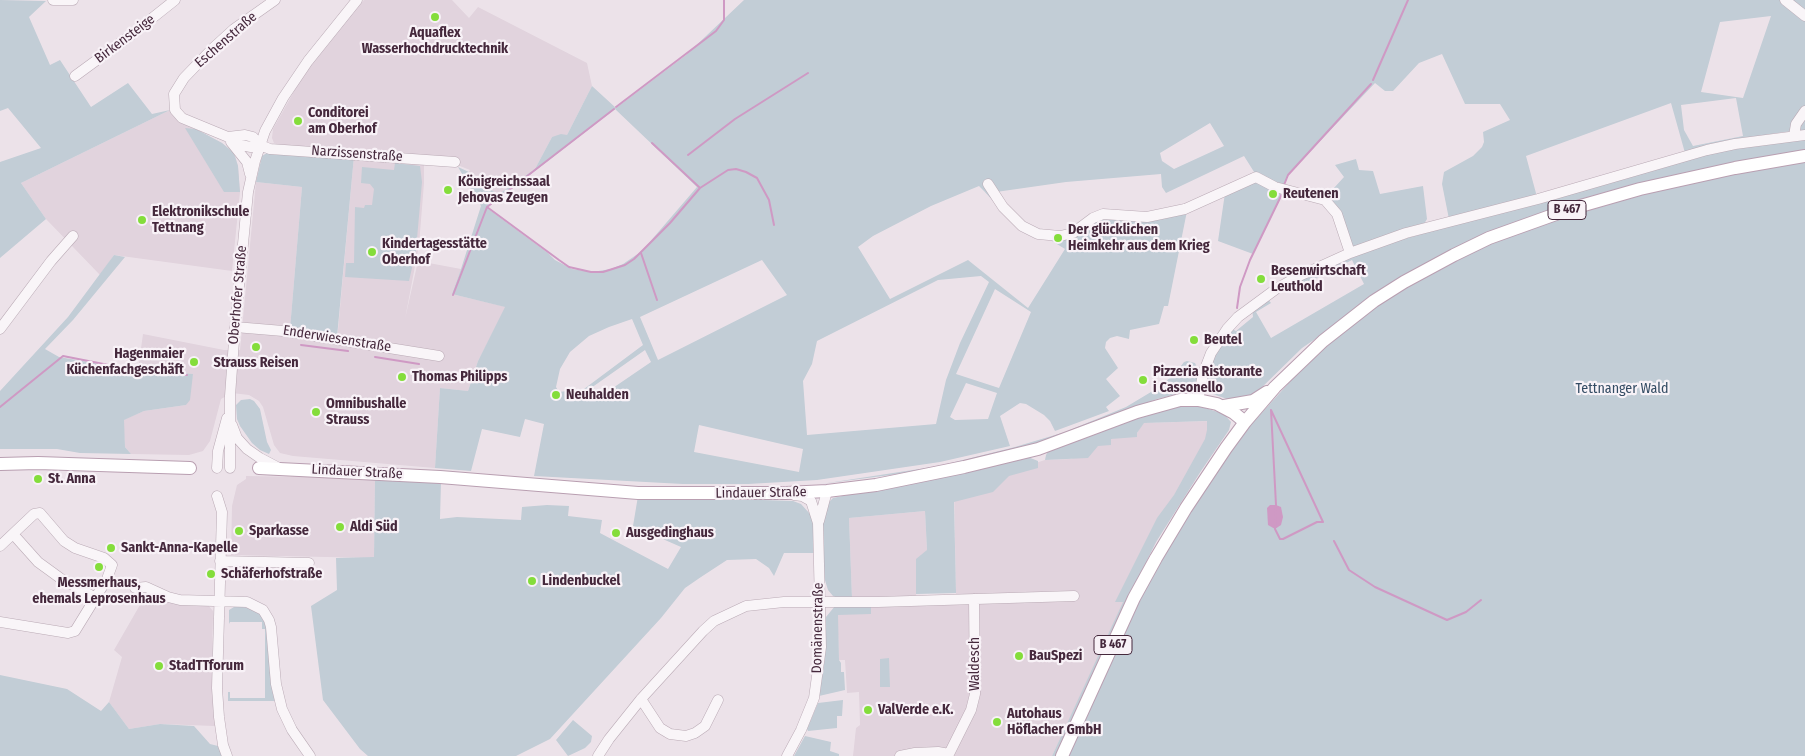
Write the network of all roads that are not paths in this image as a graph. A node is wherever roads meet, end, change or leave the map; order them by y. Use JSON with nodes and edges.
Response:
{"nodes":[{"id":1,"x":53,"y":0,"type":"edge"},
{"id":2,"x":74,"y":0,"type":"edge"},
{"id":3,"x":175,"y":0,"type":"edge"},
{"id":4,"x":275,"y":0,"type":"edge"},
{"id":5,"x":357,"y":0,"type":"edge"},
{"id":6,"x":1784,"y":0,"type":"edge"},
{"id":7,"x":1805,"y":16,"type":"edge"},
{"id":8,"x":75,"y":76,"type":"dead end"},
{"id":9,"x":1805,"y":111,"type":"edge"},
{"id":10,"x":1805,"y":135,"type":"edge"},
{"id":11,"x":1794,"y":136,"type":"junction"},
{"id":12,"x":228,"y":138,"type":"junction"},
{"id":13,"x":260,"y":145,"type":"junction"},
{"id":14,"x":1805,"y":156,"type":"edge"},
{"id":15,"x":455,"y":162,"type":"dead end"},
{"id":16,"x":250,"y":176,"type":"junction"},
{"id":17,"x":988,"y":184,"type":"dead end"},
{"id":18,"x":73,"y":236,"type":"dead end"},
{"id":19,"x":1350,"y":253,"type":"junction"},
{"id":20,"x":235,"y":327,"type":"junction"},
{"id":21,"x":0,"y":329,"type":"edge"},
{"id":22,"x":439,"y":356,"type":"dead end"},
{"id":23,"x":1275,"y":387,"type":"junction"},
{"id":24,"x":1198,"y":400,"type":"junction"},
{"id":25,"x":1224,"y":406,"type":"junction"},
{"id":26,"x":229,"y":412,"type":"junction"},
{"id":27,"x":1245,"y":422,"type":"junction"},
{"id":28,"x":0,"y":464,"type":"edge"},
{"id":29,"x":190,"y":468,"type":"dead end"},
{"id":30,"x":217,"y":468,"type":"dead end"},
{"id":31,"x":230,"y":468,"type":"dead end"},
{"id":32,"x":259,"y":468,"type":"dead end"},
{"id":33,"x":280,"y":468,"type":"junction"},
{"id":34,"x":827,"y":491,"type":"junction"},
{"id":35,"x":786,"y":493,"type":"junction"},
{"id":36,"x":217,"y":496,"type":"dead end"},
{"id":37,"x":818,"y":523,"type":"junction"},
{"id":38,"x":13,"y":534,"type":"junction"},
{"id":39,"x":0,"y":546,"type":"edge"},
{"id":40,"x":220,"y":561,"type":"junction"},
{"id":41,"x":309,"y":563,"type":"dead end"},
{"id":42,"x":135,"y":588,"type":"dead end"},
{"id":43,"x":1074,"y":596,"type":"dead end"},
{"id":44,"x":96,"y":598,"type":"junction"},
{"id":45,"x":974,"y":599,"type":"junction"},
{"id":46,"x":219,"y":601,"type":"junction"},
{"id":47,"x":819,"y":603,"type":"junction"},
{"id":48,"x":0,"y":622,"type":"edge"},
{"id":49,"x":641,"y":699,"type":"junction"},
{"id":50,"x":718,"y":700,"type":"dead end"},
{"id":51,"x":948,"y":755,"type":"edge"},
{"id":52,"x":227,"y":756,"type":"edge"},
{"id":53,"x":310,"y":756,"type":"edge"},
{"id":54,"x":598,"y":756,"type":"edge"},
{"id":55,"x":787,"y":756,"type":"edge"},
{"id":56,"x":900,"y":756,"type":"edge"},
{"id":57,"x":1062,"y":756,"type":"edge"}],
"edges":[{"from":1,"to":2,"type":"street"},
{"from":3,"to":8,"type":"street","name":"Birkensteige"},
{"from":4,"to":12,"type":"street","name":"Eschenstraße"},
{"from":5,"to":13,"type":"street","name":"Oberhofer Straße"},
{"from":6,"to":7,"type":"street"},
{"from":9,"to":11,"type":"street"},
{"from":10,"to":11,"type":"street"},
{"from":11,"to":19,"type":"street"},
{"from":12,"to":13,"type":"street","name":"Eschenstraße"},
{"from":12,"to":16,"type":"street","name":"Eschenstraße"},
{"from":13,"to":15,"type":"street","name":"Narzissenstraße"},
{"from":13,"to":16,"type":"street","name":"Oberhofer Straße"},
{"from":14,"to":23,"type":"main road","number":"B 467"},
{"from":16,"to":20,"type":"street","name":"Oberhofer Straße"},
{"from":17,"to":19,"type":"street"},
{"from":18,"to":21,"type":"street"},
{"from":19,"to":24,"type":"street"},
{"from":20,"to":22,"type":"street","name":"Enderwiesenstraße"},
{"from":20,"to":26,"type":"street","name":"Oberhofer Straße"},
{"from":23,"to":25,"type":"main road"},
{"from":23,"to":27,"type":"main road","number":"B 467"},
{"from":24,"to":25,"type":"main road","name":"Lindauer Straße"},
{"from":24,"to":34,"type":"main road","name":"Lindauer Straße"},
{"from":25,"to":27,"type":"main road","name":"Lindauer Straße"},
{"from":26,"to":30,"type":"street","name":"Oberhofer Straße"},
{"from":26,"to":31,"type":"street","name":"Oberhofer Straße"},
{"from":26,"to":33,"type":"street","name":"Oberhofer Straße"},
{"from":27,"to":57,"type":"main road","number":"B 467"},
{"from":28,"to":29,"type":"main road"},
{"from":32,"to":33,"type":"main road","name":"Lindauer Straße"},
{"from":33,"to":35,"type":"main road","name":"Lindauer Straße"},
{"from":34,"to":35,"type":"main road","name":"Lindauer Straße"},
{"from":34,"to":37,"type":"street","name":"Domänenstraße"},
{"from":35,"to":37,"type":"street","name":"Domänenstraße"},
{"from":36,"to":40,"type":"street"},
{"from":37,"to":47,"type":"street","name":"Domänenstraße"},
{"from":38,"to":39,"type":"street"},
{"from":38,"to":44,"type":"street"},
{"from":38,"to":44,"type":"street"},
{"from":40,"to":41,"type":"street"},
{"from":40,"to":46,"type":"street"},
{"from":42,"to":46,"type":"street"},
{"from":43,"to":45,"type":"street"},
{"from":44,"to":48,"type":"street"},
{"from":45,"to":47,"type":"street"},
{"from":45,"to":51,"type":"street","name":"Waldesch"},
{"from":46,"to":52,"type":"street"},
{"from":46,"to":53,"type":"street"},
{"from":47,"to":49,"type":"street"},
{"from":47,"to":55,"type":"street","name":"Domänenstraße"},
{"from":49,"to":50,"type":"street"},
{"from":49,"to":54,"type":"street"},
{"from":51,"to":56,"type":"street","name":"Waldesch"}]}
